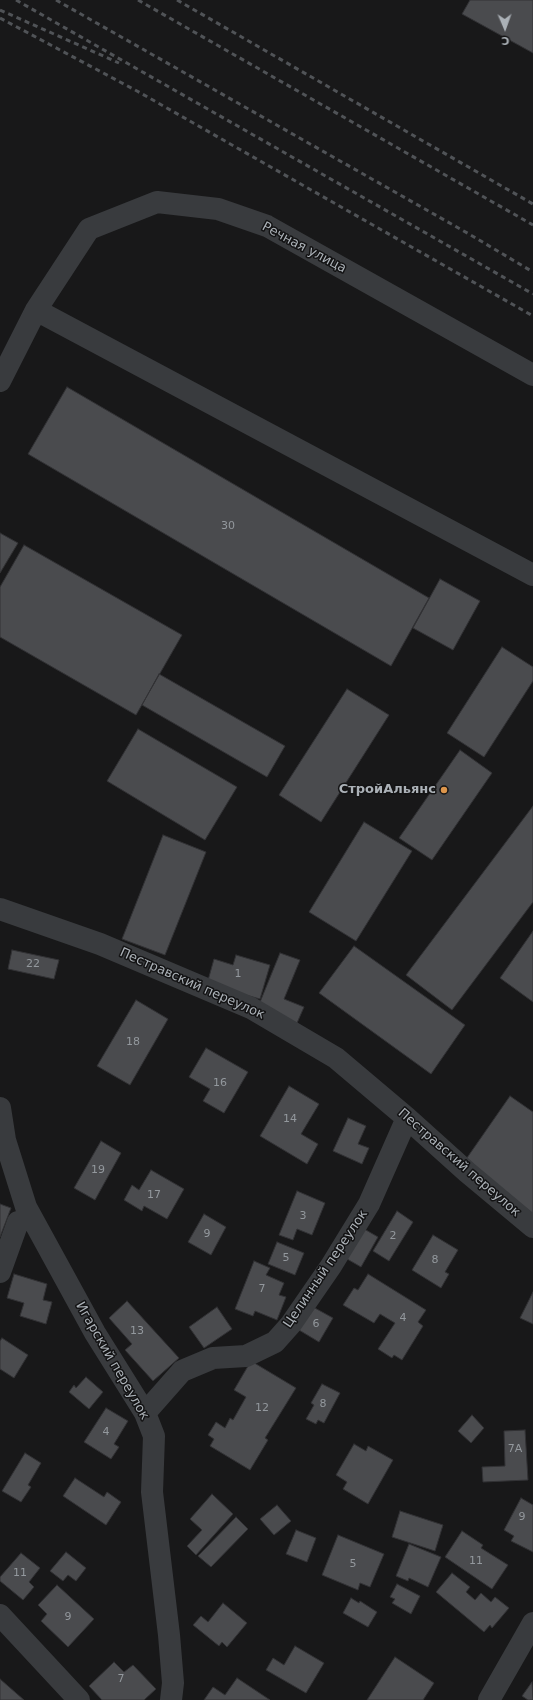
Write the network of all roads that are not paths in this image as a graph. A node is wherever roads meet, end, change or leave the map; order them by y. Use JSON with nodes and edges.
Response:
{"nodes":[{"id":1,"x":36,"y":310,"type":"junction"},
{"id":2,"x":533,"y":375,"type":"edge"},
{"id":3,"x":0,"y":381,"type":"edge"},
{"id":4,"x":533,"y":575,"type":"edge"},
{"id":5,"x":0,"y":909,"type":"edge"},
{"id":6,"x":0,"y":1108,"type":"edge"},
{"id":7,"x":407,"y":1118,"type":"junction"},
{"id":8,"x":18,"y":1222,"type":"dead end"},
{"id":9,"x":533,"y":1227,"type":"edge"},
{"id":10,"x":0,"y":1272,"type":"edge"},
{"id":11,"x":145,"y":1413,"type":"junction"},
{"id":12,"x":0,"y":1615,"type":"edge"},
{"id":13,"x":533,"y":1623,"type":"edge"},
{"id":14,"x":79,"y":1700,"type":"edge"},
{"id":15,"x":171,"y":1700,"type":"edge"},
{"id":16,"x":489,"y":1700,"type":"edge"}],
"edges":[{"from":1,"to":2,"type":"street","name":"Речная улица"},
{"from":1,"to":3,"type":"street","name":"Речная улица"},
{"from":1,"to":4,"type":"street"},
{"from":5,"to":7,"type":"street","name":"Пестравский переулок"},
{"from":6,"to":11,"type":"street","name":"Игарский переулок"},
{"from":7,"to":9,"type":"street","name":"Пестравский переулок"},
{"from":7,"to":11,"type":"street","name":"Целинный переулок"},
{"from":8,"to":10,"type":"street"},
{"from":11,"to":15,"type":"street","name":"Игарский переулок"},
{"from":12,"to":14,"type":"street"},
{"from":13,"to":16,"type":"street"}]}
